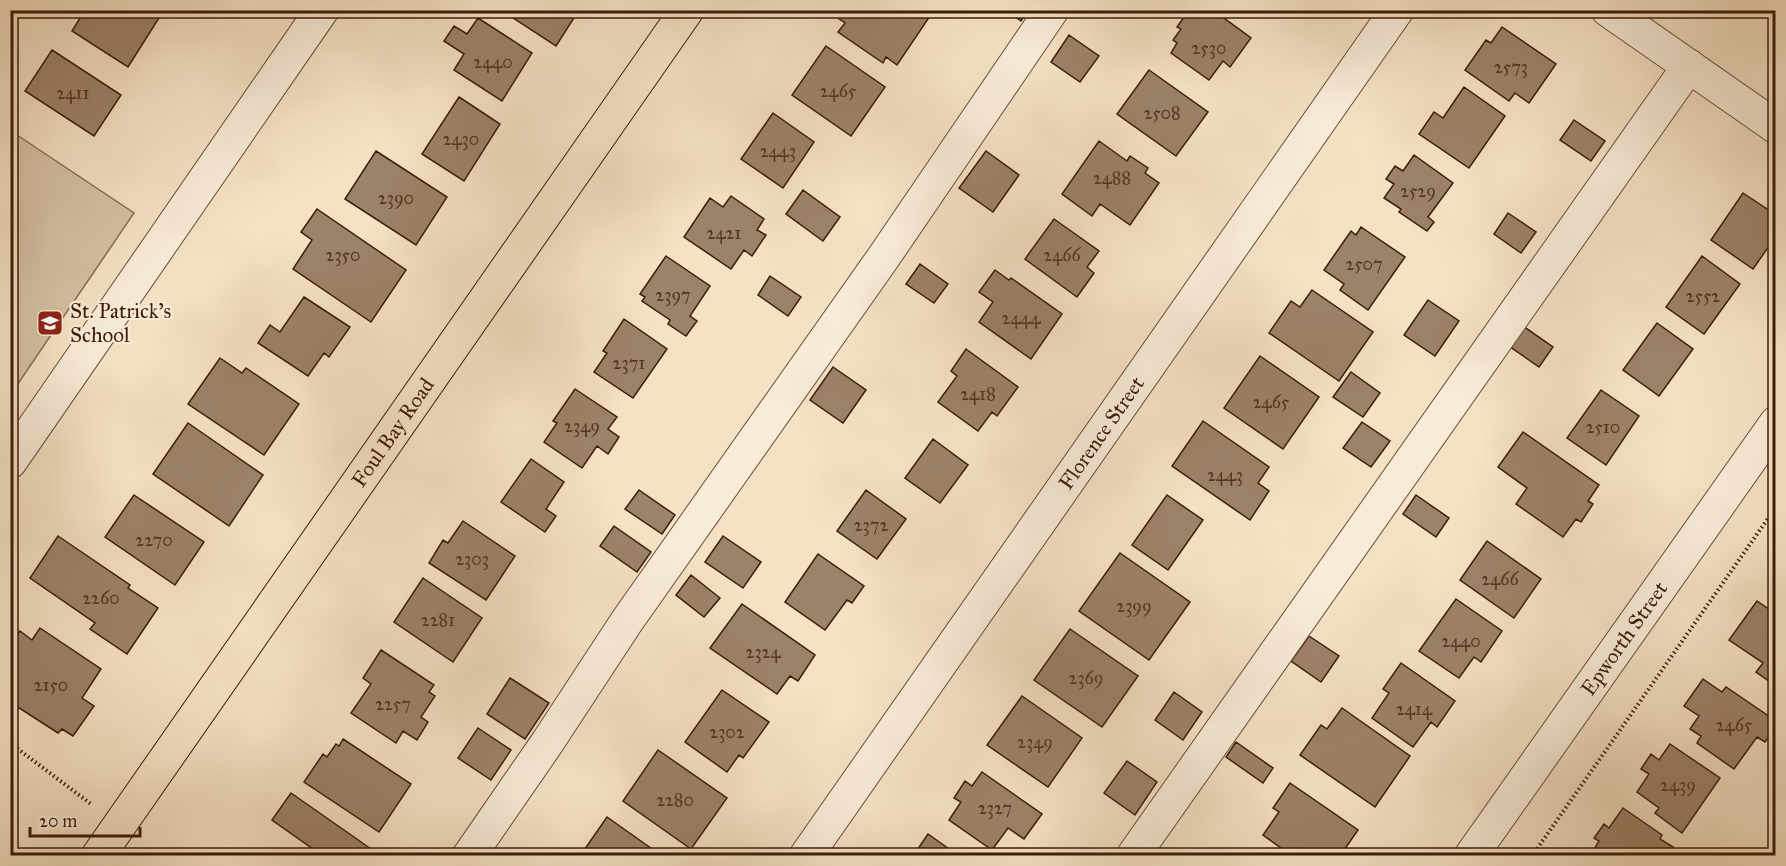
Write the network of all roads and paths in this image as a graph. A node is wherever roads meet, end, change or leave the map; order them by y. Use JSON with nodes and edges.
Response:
{"nodes":[{"id":1,"x":322,"y":10,"type":"edge"},
{"id":2,"x":687,"y":10,"type":"edge"},
{"id":3,"x":1052,"y":10,"type":"edge"},
{"id":4,"x":1397,"y":10,"type":"edge"},
{"id":5,"x":1608,"y":10,"type":"edge"},
{"id":6,"x":1689,"y":66,"type":"junction"},
{"id":7,"x":1776,"y":127,"type":"edge"},
{"id":8,"x":1776,"y":423,"type":"edge"},
{"id":9,"x":10,"y":462,"type":"edge"},
{"id":10,"x":1776,"y":507,"type":"edge"},
{"id":11,"x":10,"y":743,"type":"edge"},
{"id":12,"x":118,"y":824,"type":"junction"},
{"id":13,"x":98,"y":855,"type":"edge"},
{"id":14,"x":469,"y":855,"type":"edge"},
{"id":15,"x":806,"y":855,"type":"edge"},
{"id":16,"x":1133,"y":855,"type":"edge"},
{"id":17,"x":1471,"y":855,"type":"edge"},
{"id":18,"x":1532,"y":855,"type":"edge"}],
"edges":[{"from":1,"to":9,"type":"street"},
{"from":2,"to":12,"type":"main road","name":"Foul Bay Road"},
{"from":3,"to":14,"type":"street"},
{"from":4,"to":15,"type":"street","name":"Florence Street"},
{"from":5,"to":6,"type":"street"},
{"from":6,"to":7,"type":"street"},
{"from":6,"to":16,"type":"street"},
{"from":8,"to":17,"type":"street","name":"Epworth Street"},
{"from":10,"to":18,"type":"path"},
{"from":11,"to":12,"type":"path"},
{"from":12,"to":13,"type":"main road","name":"Foul Bay Road"}]}
